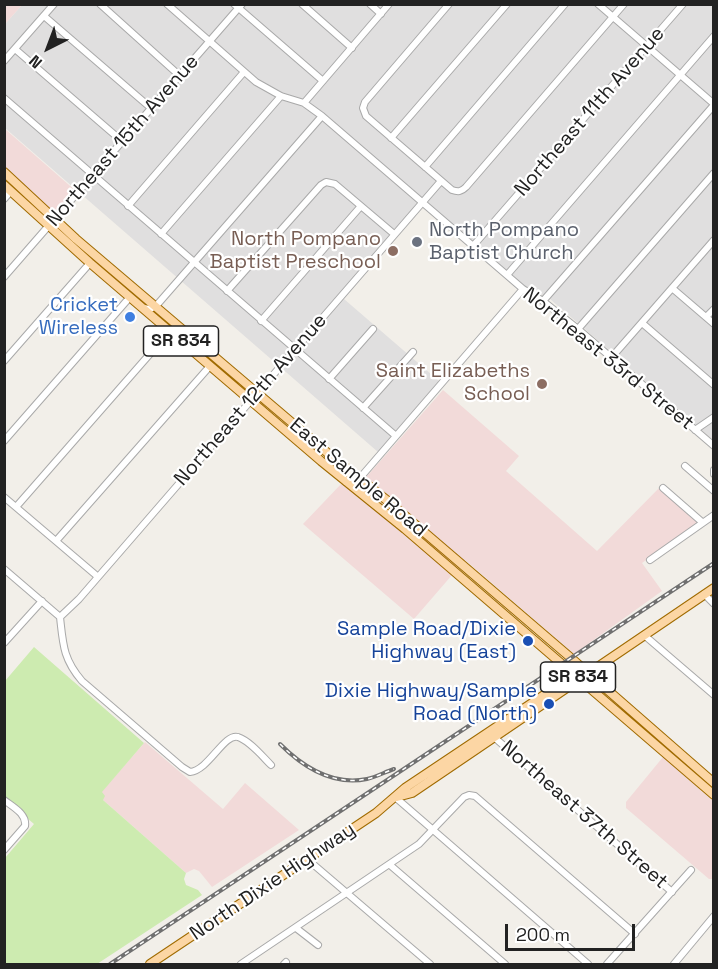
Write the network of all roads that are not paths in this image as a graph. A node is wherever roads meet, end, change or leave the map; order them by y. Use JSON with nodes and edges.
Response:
{"nodes":[{"id":1,"x":54,"y":4,"type":"edge"},
{"id":2,"x":100,"y":4,"type":"edge"},
{"id":3,"x":167,"y":4,"type":"edge"},
{"id":4,"x":302,"y":4,"type":"edge"},
{"id":5,"x":370,"y":4,"type":"edge"},
{"id":6,"x":389,"y":4,"type":"edge"},
{"id":7,"x":449,"y":4,"type":"edge"},
{"id":8,"x":507,"y":4,"type":"edge"},
{"id":9,"x":565,"y":4,"type":"edge"},
{"id":10,"x":598,"y":4,"type":"edge"},
{"id":11,"x":624,"y":4,"type":"edge"},
{"id":12,"x":682,"y":4,"type":"edge"},
{"id":13,"x":239,"y":6,"type":"edge"},
{"id":14,"x":381,"y":14,"type":"junction"},
{"id":15,"x":44,"y":16,"type":"junction"},
{"id":16,"x":613,"y":17,"type":"junction"},
{"id":17,"x":714,"y":36,"type":"edge"},
{"id":18,"x":209,"y":42,"type":"junction"},
{"id":19,"x":646,"y":46,"type":"junction"},
{"id":20,"x":352,"y":48,"type":"junction"},
{"id":21,"x":15,"y":49,"type":"junction"},
{"id":22,"x":4,"y":61,"type":"edge"},
{"id":23,"x":244,"y":72,"type":"junction"},
{"id":24,"x":680,"y":75,"type":"junction"},
{"id":25,"x":180,"y":76,"type":"junction"},
{"id":26,"x":323,"y":81,"type":"junction"},
{"id":27,"x":281,"y":96,"type":"junction"},
{"id":28,"x":4,"y":98,"type":"edge"},
{"id":29,"x":304,"y":103,"type":"junction"},
{"id":30,"x":714,"y":104,"type":"edge"},
{"id":31,"x":152,"y":109,"type":"junction"},
{"id":32,"x":322,"y":116,"type":"junction"},
{"id":33,"x":392,"y":138,"type":"junction"},
{"id":34,"x":123,"y":142,"type":"junction"},
{"id":35,"x":425,"y":167,"type":"junction"},
{"id":36,"x":4,"y":172,"type":"edge"},
{"id":37,"x":714,"y":173,"type":"edge"},
{"id":38,"x":93,"y":176,"type":"junction"},
{"id":39,"x":441,"y":181,"type":"junction"},
{"id":40,"x":4,"y":185,"type":"edge"},
{"id":41,"x":11,"y":191,"type":"junction"},
{"id":42,"x":4,"y":199,"type":"edge"},
{"id":43,"x":423,"y":202,"type":"junction"},
{"id":44,"x":128,"y":206,"type":"junction"},
{"id":45,"x":361,"y":206,"type":"junction"},
{"id":46,"x":55,"y":218,"type":"junction"},
{"id":47,"x":49,"y":226,"type":"junction"},
{"id":48,"x":161,"y":234,"type":"junction"},
{"id":49,"x":394,"y":234,"type":"junction"},
{"id":50,"x":714,"y":240,"type":"edge"},
{"id":51,"x":473,"y":246,"type":"junction"},
{"id":52,"x":90,"y":263,"type":"junction"},
{"id":53,"x":194,"y":263,"type":"junction"},
{"id":54,"x":507,"y":275,"type":"junction"},
{"id":55,"x":4,"y":277,"type":"edge"},
{"id":56,"x":672,"y":288,"type":"junction"},
{"id":57,"x":524,"y":289,"type":"junction"},
{"id":58,"x":227,"y":291,"type":"junction"},
{"id":59,"x":130,"y":297,"type":"junction"},
{"id":60,"x":543,"y":301,"type":"junction"},
{"id":61,"x":156,"y":306,"type":"junction"},
{"id":62,"x":143,"y":308,"type":"junction"},
{"id":63,"x":714,"y":309,"type":"edge"},
{"id":64,"x":706,"y":317,"type":"junction"},
{"id":65,"x":261,"y":321,"type":"junction"},
{"id":66,"x":642,"y":323,"type":"junction"},
{"id":67,"x":714,"y":324,"type":"edge"},
{"id":68,"x":373,"y":329,"type":"dead end"},
{"id":69,"x":578,"y":329,"type":"junction"},
{"id":70,"x":183,"y":330,"type":"junction"},
{"id":71,"x":170,"y":331,"type":"junction"},
{"id":72,"x":295,"y":350,"type":"junction"},
{"id":73,"x":413,"y":352,"type":"dead end"},
{"id":74,"x":611,"y":358,"type":"junction"},
{"id":75,"x":4,"y":361,"type":"edge"},
{"id":76,"x":210,"y":366,"type":"junction"},
{"id":77,"x":329,"y":379,"type":"junction"},
{"id":78,"x":714,"y":385,"type":"edge"},
{"id":79,"x":257,"y":393,"type":"junction"},
{"id":80,"x":251,"y":401,"type":"junction"},
{"id":81,"x":363,"y":408,"type":"junction"},
{"id":82,"x":714,"y":417,"type":"edge"},
{"id":83,"x":695,"y":430,"type":"junction"},
{"id":84,"x":396,"y":436,"type":"junction"},
{"id":85,"x":4,"y":441,"type":"edge"},
{"id":86,"x":714,"y":446,"type":"edge"},
{"id":87,"x":685,"y":466,"type":"dead end"},
{"id":88,"x":359,"y":479,"type":"junction"},
{"id":89,"x":346,"y":482,"type":"junction"},
{"id":90,"x":370,"y":488,"type":"junction"},
{"id":91,"x":663,"y":488,"type":"dead end"},
{"id":92,"x":356,"y":490,"type":"junction"},
{"id":93,"x":714,"y":491,"type":"edge"},
{"id":94,"x":4,"y":497,"type":"edge"},
{"id":95,"x":16,"y":507,"type":"junction"},
{"id":96,"x":714,"y":515,"type":"edge"},
{"id":97,"x":702,"y":522,"type":"junction"},
{"id":98,"x":56,"y":542,"type":"junction"},
{"id":99,"x":650,"y":560,"type":"dead end"},
{"id":100,"x":5,"y":569,"type":"edge"},
{"id":101,"x":97,"y":576,"type":"junction"},
{"id":102,"x":470,"y":585,"type":"junction"},
{"id":103,"x":486,"y":585,"type":"junction"},
{"id":104,"x":714,"y":588,"type":"edge"},
{"id":105,"x":704,"y":594,"type":"junction"},
{"id":106,"x":42,"y":601,"type":"junction"},
{"id":107,"x":714,"y":604,"type":"edge"},
{"id":108,"x":60,"y":617,"type":"junction"},
{"id":109,"x":644,"y":635,"type":"junction"},
{"id":110,"x":4,"y":643,"type":"edge"},
{"id":111,"x":588,"y":672,"type":"junction"},
{"id":112,"x":579,"y":678,"type":"junction"},
{"id":113,"x":714,"y":695,"type":"edge"},
{"id":114,"x":495,"y":738,"type":"junction"},
{"id":115,"x":271,"y":765,"type":"dead end"},
{"id":116,"x":714,"y":783,"type":"edge"},
{"id":117,"x":714,"y":793,"type":"edge"},
{"id":118,"x":395,"y":797,"type":"junction"},
{"id":119,"x":4,"y":800,"type":"edge"},
{"id":120,"x":433,"y":831,"type":"junction"},
{"id":121,"x":4,"y":850,"type":"edge"},
{"id":122,"x":307,"y":859,"type":"junction"},
{"id":123,"x":390,"y":865,"type":"junction"},
{"id":124,"x":691,"y":870,"type":"dead end"},
{"id":125,"x":672,"y":892,"type":"junction"},
{"id":126,"x":348,"y":894,"type":"junction"},
{"id":127,"x":714,"y":916,"type":"edge"},
{"id":128,"x":296,"y":928,"type":"junction"},
{"id":129,"x":635,"y":934,"type":"junction"},
{"id":130,"x":318,"y":945,"type":"dead end"},
{"id":131,"x":154,"y":964,"type":"edge"},
{"id":132,"x":241,"y":964,"type":"edge"},
{"id":133,"x":430,"y":964,"type":"edge"},
{"id":134,"x":505,"y":964,"type":"edge"},
{"id":135,"x":588,"y":964,"type":"edge"},
{"id":136,"x":607,"y":964,"type":"edge"},
{"id":137,"x":674,"y":964,"type":"edge"}],
"edges":[{"from":1,"to":15,"type":"street"},
{"from":2,"to":25,"type":"street"},
{"from":3,"to":18,"type":"street","name":"Northeast 33rd Street"},
{"from":4,"to":20,"type":"street"},
{"from":5,"to":14,"type":"street"},
{"from":6,"to":14,"type":"street"},
{"from":7,"to":33,"type":"street"},
{"from":8,"to":33,"type":"street"},
{"from":9,"to":35,"type":"street"},
{"from":10,"to":16,"type":"street"},
{"from":11,"to":16,"type":"street"},
{"from":12,"to":19,"type":"street","name":"Northeast 11th Avenue"},
{"from":13,"to":18,"type":"street","name":"Northeast 15th Avenue"},
{"from":13,"to":26,"type":"street"},
{"from":14,"to":20,"type":"street"},
{"from":15,"to":21,"type":"street"},
{"from":15,"to":31,"type":"street"},
{"from":16,"to":19,"type":"street"},
{"from":16,"to":39,"type":"street"},
{"from":17,"to":24,"type":"street"},
{"from":18,"to":23,"type":"street","name":"Northeast 33rd Street"},
{"from":18,"to":25,"type":"street","name":"Northeast 15th Avenue"},
{"from":19,"to":24,"type":"street"},
{"from":19,"to":51,"type":"street","name":"Northeast 11th Avenue"},
{"from":20,"to":26,"type":"street"},
{"from":21,"to":22,"type":"street"},
{"from":21,"to":34,"type":"street"},
{"from":23,"to":27,"type":"street","name":"Northeast 33rd Street"},
{"from":23,"to":44,"type":"street"},
{"from":24,"to":30,"type":"street"},
{"from":24,"to":54,"type":"street"},
{"from":25,"to":31,"type":"street","name":"Northeast 15th Avenue"},
{"from":26,"to":29,"type":"street"},
{"from":27,"to":29,"type":"street","name":"Northeast 33rd Street"},
{"from":27,"to":48,"type":"street"},
{"from":28,"to":38,"type":"street"},
{"from":29,"to":32,"type":"street","name":"Northeast 33rd Street"},
{"from":30,"to":60,"type":"street"},
{"from":31,"to":34,"type":"street","name":"Northeast 15th Avenue"},
{"from":32,"to":43,"type":"street","name":"Northeast 33rd Street"},
{"from":32,"to":53,"type":"street"},
{"from":33,"to":35,"type":"street"},
{"from":34,"to":38,"type":"street","name":"Northeast 15th Avenue"},
{"from":35,"to":39,"type":"street"},
{"from":36,"to":46,"type":"main road","name":"East Sample Road","number":"SR 834"},
{"from":37,"to":69,"type":"street"},
{"from":38,"to":44,"type":"street"},
{"from":38,"to":46,"type":"street","name":"Northeast 15th Avenue"},
{"from":39,"to":43,"type":"street","name":"Northeast 12th Avenue"},
{"from":40,"to":41,"type":"main road","name":"East Sample Road","number":"SR 834"},
{"from":41,"to":42,"type":"street"},
{"from":41,"to":47,"type":"main road","name":"East Sample Road","number":"SR 834"},
{"from":43,"to":49,"type":"street","name":"Northeast 12th Avenue"},
{"from":43,"to":51,"type":"street","name":"Northeast 33rd Street"},
{"from":44,"to":48,"type":"street"},
{"from":45,"to":49,"type":"street"},
{"from":45,"to":58,"type":"street"},
{"from":45,"to":65,"type":"street"},
{"from":46,"to":47,"type":"street","name":"Northeast 15th Avenue"},
{"from":46,"to":61,"type":"main road","name":"East Sample Road","number":"SR 834"},
{"from":47,"to":52,"type":"main road","name":"East Sample Road","number":"SR 834"},
{"from":47,"to":55,"type":"street","name":"Northeast 15th Avenue"},
{"from":48,"to":53,"type":"street"},
{"from":49,"to":72,"type":"street","name":"Northeast 12th Avenue"},
{"from":50,"to":56,"type":"street"},
{"from":51,"to":54,"type":"street","name":"Northeast 33rd Street"},
{"from":52,"to":59,"type":"main road","name":"East Sample Road","number":"SR 834"},
{"from":52,"to":75,"type":"street"},
{"from":53,"to":58,"type":"street"},
{"from":53,"to":61,"type":"street"},
{"from":54,"to":57,"type":"street","name":"Northeast 33rd Street"},
{"from":56,"to":64,"type":"street"},
{"from":56,"to":66,"type":"street"},
{"from":57,"to":60,"type":"street","name":"Northeast 33rd Street"},
{"from":57,"to":84,"type":"street"},
{"from":58,"to":65,"type":"street"},
{"from":59,"to":62,"type":"main road","name":"East Sample Road","number":"SR 834"},
{"from":59,"to":85,"type":"street"},
{"from":60,"to":69,"type":"street","name":"Northeast 33rd Street"},
{"from":61,"to":62,"type":"street"},
{"from":61,"to":70,"type":"main road","name":"East Sample Road","number":"SR 834"},
{"from":62,"to":71,"type":"main road","name":"East Sample Road","number":"SR 834"},
{"from":63,"to":64,"type":"street"},
{"from":64,"to":67,"type":"street"},
{"from":65,"to":72,"type":"street"},
{"from":66,"to":74,"type":"street"},
{"from":66,"to":78,"type":"street"},
{"from":68,"to":77,"type":"street"},
{"from":69,"to":74,"type":"street","name":"Northeast 33rd Street"},
{"from":70,"to":71,"type":"street"},
{"from":70,"to":79,"type":"main road","name":"East Sample Road","number":"SR 834"},
{"from":71,"to":76,"type":"main road","name":"East Sample Road","number":"SR 834"},
{"from":71,"to":95,"type":"street"},
{"from":72,"to":77,"type":"street"},
{"from":72,"to":79,"type":"street","name":"Northeast 12th Avenue"},
{"from":73,"to":81,"type":"street"},
{"from":74,"to":83,"type":"street","name":"Northeast 33rd Street"},
{"from":76,"to":80,"type":"main road","name":"East Sample Road","number":"SR 834"},
{"from":76,"to":98,"type":"street"},
{"from":77,"to":81,"type":"street"},
{"from":79,"to":80,"type":"street","name":"Northeast 12th Avenue"},
{"from":79,"to":88,"type":"main road","name":"East Sample Road","number":"SR 834"},
{"from":80,"to":89,"type":"main road","name":"East Sample Road","number":"SR 834"},
{"from":80,"to":101,"type":"street","name":"Northeast 12th Avenue"},
{"from":81,"to":84,"type":"street"},
{"from":82,"to":83,"type":"street"},
{"from":83,"to":86,"type":"street","name":"Northeast 33rd Street"},
{"from":84,"to":88,"type":"street"},
{"from":87,"to":93,"type":"street"},
{"from":88,"to":89,"type":"street"},
{"from":88,"to":90,"type":"main road","name":"East Sample Road","number":"SR 834"},
{"from":89,"to":92,"type":"main road","name":"East Sample Road","number":"SR 834"},
{"from":90,"to":92,"type":"main road"},
{"from":90,"to":103,"type":"main road","name":"East Sample Road","number":"SR 834"},
{"from":91,"to":97,"type":"street"},
{"from":92,"to":102,"type":"main road","name":"East Sample Road","number":"SR 834"},
{"from":94,"to":95,"type":"street"},
{"from":95,"to":98,"type":"street"},
{"from":96,"to":97,"type":"street"},
{"from":97,"to":99,"type":"street"},
{"from":98,"to":101,"type":"street"},
{"from":100,"to":106,"type":"street"},
{"from":101,"to":108,"type":"street","name":"Northeast 12th Avenue"},
{"from":102,"to":103,"type":"main road"},
{"from":102,"to":112,"type":"main road","name":"East Sample Road","number":"SR 834"},
{"from":103,"to":111,"type":"main road","name":"East Sample Road","number":"SR 834"},
{"from":104,"to":105,"type":"main road","name":"North Dixie Highway"},
{"from":105,"to":107,"type":"street"},
{"from":105,"to":109,"type":"main road","name":"North Dixie Highway"},
{"from":106,"to":108,"type":"street"},
{"from":106,"to":110,"type":"street"},
{"from":108,"to":115,"type":"street"},
{"from":109,"to":111,"type":"main road","name":"North Dixie Highway"},
{"from":109,"to":113,"type":"street"},
{"from":111,"to":112,"type":"main road","name":"North Dixie Highway"},
{"from":111,"to":116,"type":"main road","name":"East Sample Road","number":"SR 834"},
{"from":112,"to":114,"type":"main road","name":"North Dixie Highway"},
{"from":112,"to":117,"type":"main road","name":"East Sample Road","number":"SR 834"},
{"from":112,"to":118,"type":"main road","name":"North Dixie Highway"},
{"from":114,"to":118,"type":"main road","name":"North Dixie Highway"},
{"from":114,"to":125,"type":"street","name":"Northeast 37th Street"},
{"from":118,"to":120,"type":"street"},
{"from":118,"to":122,"type":"main road","name":"North Dixie Highway"},
{"from":119,"to":121,"type":"street"},
{"from":120,"to":123,"type":"street"},
{"from":120,"to":129,"type":"street"},
{"from":120,"to":135,"type":"street"},
{"from":122,"to":126,"type":"street"},
{"from":122,"to":131,"type":"main road","name":"North Dixie Highway"},
{"from":123,"to":126,"type":"street"},
{"from":123,"to":134,"type":"street"},
{"from":124,"to":125,"type":"street"},
{"from":125,"to":129,"type":"street"},
{"from":126,"to":128,"type":"street"},
{"from":126,"to":133,"type":"street"},
{"from":127,"to":137,"type":"street"},
{"from":128,"to":130,"type":"street"},
{"from":128,"to":132,"type":"street"},
{"from":129,"to":136,"type":"street"}]}
